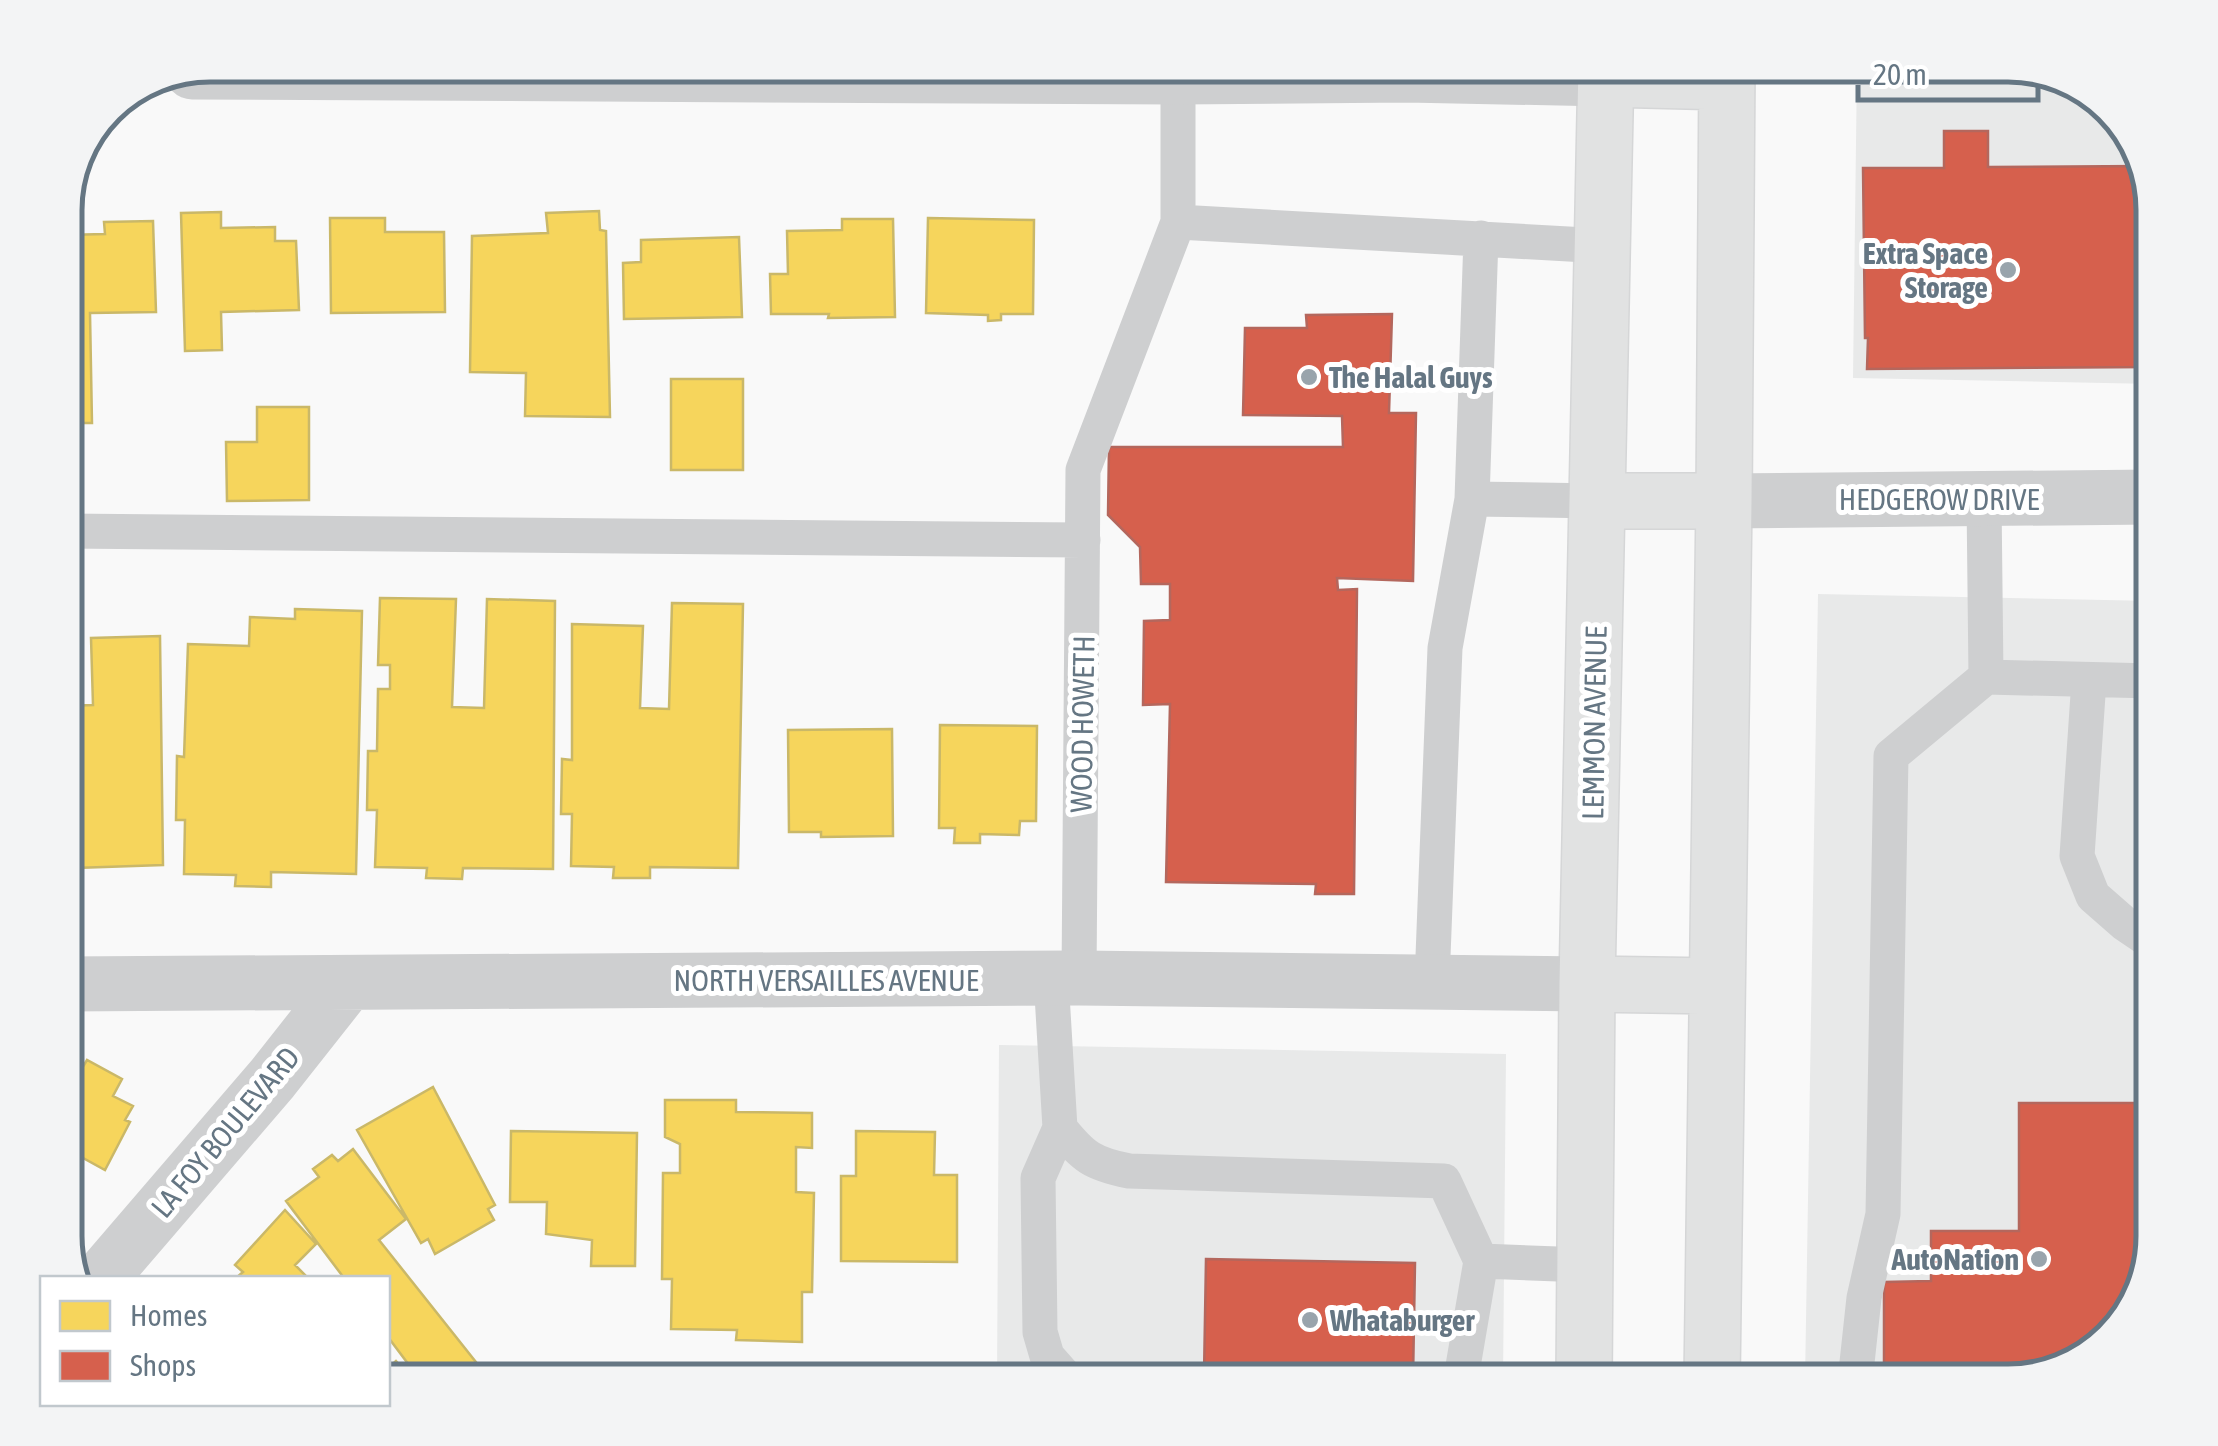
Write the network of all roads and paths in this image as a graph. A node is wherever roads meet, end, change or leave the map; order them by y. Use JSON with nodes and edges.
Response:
{"nodes":[{"id":1,"x":1178,"y":83,"type":"edge"},
{"id":2,"x":1606,"y":83,"type":"edge"},
{"id":3,"x":1727,"y":83,"type":"edge"},
{"id":4,"x":1178,"y":222,"type":"junction"},
{"id":5,"x":1481,"y":238,"type":"junction"},
{"id":6,"x":1604,"y":246,"type":"junction"},
{"id":7,"x":2136,"y":497,"type":"edge"},
{"id":8,"x":1472,"y":499,"type":"junction"},
{"id":9,"x":1984,"y":499,"type":"junction"},
{"id":10,"x":1599,"y":501,"type":"junction"},
{"id":11,"x":1724,"y":501,"type":"junction"},
{"id":12,"x":83,"y":531,"type":"edge"},
{"id":13,"x":1083,"y":540,"type":"junction"},
{"id":14,"x":1986,"y":677,"type":"junction"},
{"id":15,"x":2089,"y":680,"type":"junction"},
{"id":16,"x":2136,"y":681,"type":"edge"},
{"id":17,"x":2136,"y":931,"type":"edge"},
{"id":18,"x":1065,"y":978,"type":"junction"},
{"id":19,"x":1432,"y":982,"type":"junction"},
{"id":20,"x":83,"y":984,"type":"edge"},
{"id":21,"x":347,"y":984,"type":"junction"},
{"id":22,"x":1587,"y":984,"type":"junction"},
{"id":23,"x":1717,"y":986,"type":"junction"},
{"id":24,"x":1060,"y":1128,"type":"junction"},
{"id":25,"x":1480,"y":1261,"type":"junction"},
{"id":26,"x":1585,"y":1265,"type":"junction"},
{"id":27,"x":104,"y":1276,"type":"edge"},
{"id":28,"x":1053,"y":1364,"type":"edge"},
{"id":29,"x":1463,"y":1364,"type":"edge"},
{"id":30,"x":1584,"y":1364,"type":"edge"},
{"id":31,"x":1712,"y":1364,"type":"edge"},
{"id":32,"x":1858,"y":1364,"type":"edge"}],
"edges":[{"from":1,"to":4,"type":"lane"},
{"from":2,"to":6,"type":"main road","name":"LEMMON AVENUE"},
{"from":3,"to":11,"type":"main road"},
{"from":4,"to":5,"type":"lane"},
{"from":4,"to":13,"type":"lane","name":"WOOD HOWETH"},
{"from":5,"to":6,"type":"lane"},
{"from":5,"to":8,"type":"lane"},
{"from":6,"to":10,"type":"main road","name":"LEMMON AVENUE"},
{"from":7,"to":9,"type":"street","name":"HEDGEROW DRIVE"},
{"from":8,"to":10,"type":"lane"},
{"from":8,"to":19,"type":"lane"},
{"from":9,"to":11,"type":"street","name":"HEDGEROW DRIVE"},
{"from":9,"to":14,"type":"lane"},
{"from":10,"to":11,"type":"main road"},
{"from":10,"to":22,"type":"main road","name":"LEMMON AVENUE"},
{"from":11,"to":23,"type":"main road"},
{"from":12,"to":13,"type":"lane"},
{"from":13,"to":18,"type":"lane","name":"WOOD HOWETH"},
{"from":14,"to":15,"type":"lane"},
{"from":14,"to":32,"type":"lane"},
{"from":15,"to":16,"type":"lane"},
{"from":15,"to":17,"type":"lane"},
{"from":18,"to":19,"type":"street","name":"NORTH VERSAILLES AVENUE"},
{"from":18,"to":21,"type":"street","name":"NORTH VERSAILLES AVENUE"},
{"from":18,"to":24,"type":"lane","name":"WOOD HOWETH"},
{"from":19,"to":22,"type":"street","name":"NORTH VERSAILLES AVENUE"},
{"from":20,"to":21,"type":"street","name":"NORTH VERSAILLES AVENUE"},
{"from":21,"to":27,"type":"street","name":"LA FOY BOULEVARD"},
{"from":22,"to":23,"type":"main road"},
{"from":22,"to":26,"type":"main road","name":"LEMMON AVENUE"},
{"from":23,"to":31,"type":"main road"},
{"from":24,"to":25,"type":"lane"},
{"from":24,"to":28,"type":"lane"},
{"from":25,"to":26,"type":"lane"},
{"from":25,"to":29,"type":"lane"},
{"from":26,"to":30,"type":"main road","name":"LEMMON AVENUE"}]}
